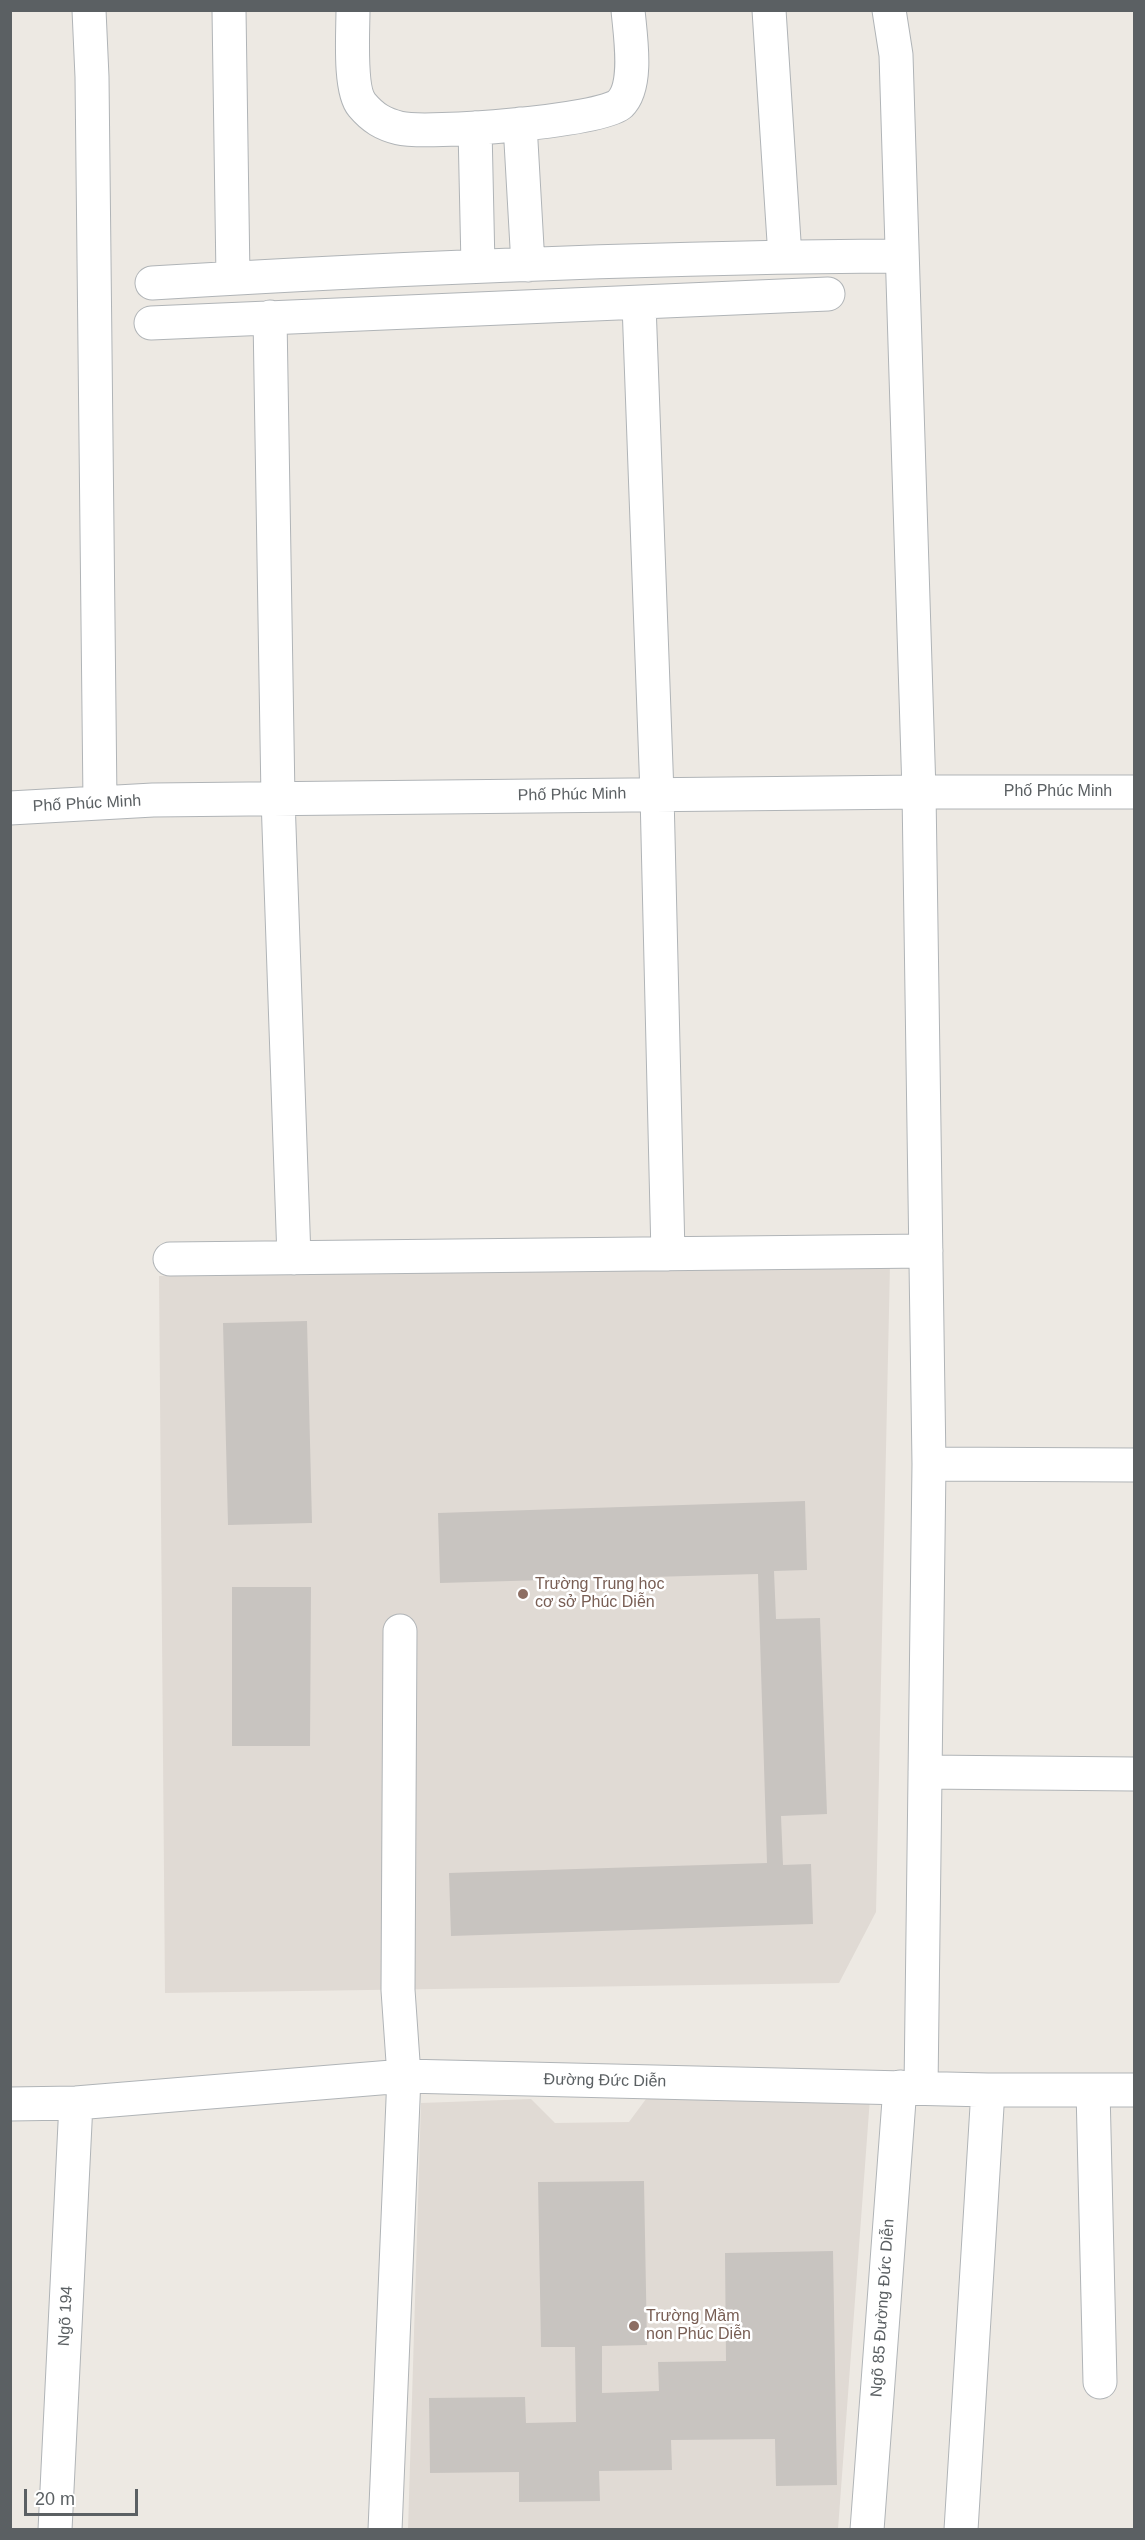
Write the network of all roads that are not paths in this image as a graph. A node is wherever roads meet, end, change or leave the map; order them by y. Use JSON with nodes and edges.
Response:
{"nodes":[{"id":1,"x":89,"y":10,"type":"edge"},
{"id":2,"x":229,"y":10,"type":"edge"},
{"id":3,"x":353,"y":10,"type":"edge"},
{"id":4,"x":628,"y":10,"type":"edge"},
{"id":5,"x":770,"y":10,"type":"edge"},
{"id":6,"x":889,"y":10,"type":"edge"},
{"id":7,"x":520,"y":124,"type":"junction"},
{"id":8,"x":475,"y":128,"type":"junction"},
{"id":9,"x":902,"y":256,"type":"junction"},
{"id":10,"x":785,"y":257,"type":"junction"},
{"id":11,"x":528,"y":265,"type":"junction"},
{"id":12,"x":478,"y":266,"type":"junction"},
{"id":13,"x":233,"y":278,"type":"junction"},
{"id":14,"x":152,"y":283,"type":"dead end"},
{"id":15,"x":828,"y":294,"type":"dead end"},
{"id":16,"x":639,"y":304,"type":"junction"},
{"id":17,"x":270,"y":317,"type":"junction"},
{"id":18,"x":150,"y":323,"type":"dead end"},
{"id":19,"x":919,"y":792,"type":"junction"},
{"id":20,"x":1134,"y":792,"type":"edge"},
{"id":21,"x":657,"y":795,"type":"junction"},
{"id":22,"x":278,"y":798,"type":"junction"},
{"id":23,"x":100,"y":802,"type":"junction"},
{"id":24,"x":10,"y":808,"type":"edge"},
{"id":25,"x":926,"y":1251,"type":"junction"},
{"id":26,"x":668,"y":1254,"type":"junction"},
{"id":27,"x":294,"y":1258,"type":"junction"},
{"id":28,"x":170,"y":1259,"type":"dead end"},
{"id":29,"x":929,"y":1464,"type":"junction"},
{"id":30,"x":1134,"y":1465,"type":"edge"},
{"id":31,"x":400,"y":1631,"type":"dead end"},
{"id":32,"x":925,"y":1772,"type":"junction"},
{"id":33,"x":1134,"y":1774,"type":"edge"},
{"id":34,"x":404,"y":2076,"type":"junction"},
{"id":35,"x":910,"y":2087,"type":"junction"},
{"id":36,"x":988,"y":2090,"type":"junction"},
{"id":37,"x":1094,"y":2090,"type":"junction"},
{"id":38,"x":1134,"y":2090,"type":"edge"},
{"id":39,"x":76,"y":2103,"type":"junction"},
{"id":40,"x":10,"y":2104,"type":"edge"},
{"id":41,"x":1101,"y":2382,"type":"dead end"},
{"id":42,"x":55,"y":2529,"type":"edge"},
{"id":43,"x":385,"y":2529,"type":"edge"},
{"id":44,"x":867,"y":2529,"type":"edge"},
{"id":45,"x":961,"y":2529,"type":"edge"}],
"edges":[{"from":1,"to":23,"type":"street"},
{"from":2,"to":13,"type":"street"},
{"from":3,"to":8,"type":"street"},
{"from":4,"to":7,"type":"street"},
{"from":5,"to":10,"type":"street"},
{"from":6,"to":9,"type":"street","name":"Ngõ 85 Đường Đức Diễn"},
{"from":7,"to":8,"type":"street"},
{"from":7,"to":11,"type":"street"},
{"from":8,"to":12,"type":"street"},
{"from":9,"to":10,"type":"street"},
{"from":9,"to":19,"type":"street","name":"Ngõ 85 Đường Đức Diễn"},
{"from":10,"to":11,"type":"street"},
{"from":11,"to":12,"type":"street"},
{"from":12,"to":13,"type":"street"},
{"from":13,"to":14,"type":"street"},
{"from":15,"to":16,"type":"street"},
{"from":16,"to":17,"type":"street"},
{"from":16,"to":21,"type":"street"},
{"from":17,"to":18,"type":"street"},
{"from":17,"to":22,"type":"street"},
{"from":19,"to":20,"type":"street","name":"Phố Phúc Minh"},
{"from":19,"to":21,"type":"street","name":"Phố Phúc Minh"},
{"from":19,"to":25,"type":"street","name":"Ngõ 85 Đường Đức Diễn"},
{"from":21,"to":22,"type":"street","name":"Phố Phúc Minh"},
{"from":21,"to":26,"type":"street"},
{"from":22,"to":23,"type":"street","name":"Phố Phúc Minh"},
{"from":22,"to":27,"type":"street"},
{"from":23,"to":24,"type":"street","name":"Phố Phúc Minh"},
{"from":25,"to":26,"type":"street"},
{"from":25,"to":29,"type":"street","name":"Ngõ 85 Đường Đức Diễn"},
{"from":26,"to":27,"type":"street"},
{"from":27,"to":28,"type":"street"},
{"from":29,"to":30,"type":"street"},
{"from":29,"to":32,"type":"street","name":"Ngõ 85 Đường Đức Diễn"},
{"from":31,"to":34,"type":"street"},
{"from":32,"to":33,"type":"street"},
{"from":32,"to":35,"type":"street","name":"Ngõ 85 Đường Đức Diễn"},
{"from":34,"to":35,"type":"street","name":"Đường Đức Diễn"},
{"from":34,"to":39,"type":"street","name":"Đường Đức Diễn"},
{"from":34,"to":43,"type":"street"},
{"from":35,"to":36,"type":"street","name":"Đường Đức Diễn"},
{"from":35,"to":44,"type":"street","name":"Ngõ 85 Đường Đức Diễn"},
{"from":36,"to":37,"type":"street","name":"Đường Đức Diễn"},
{"from":36,"to":45,"type":"street"},
{"from":37,"to":38,"type":"street","name":"Đường Đức Diễn"},
{"from":37,"to":41,"type":"street"},
{"from":39,"to":40,"type":"street","name":"Đường Đức Diễn"},
{"from":39,"to":42,"type":"street","name":"Ngõ 194"}]}
